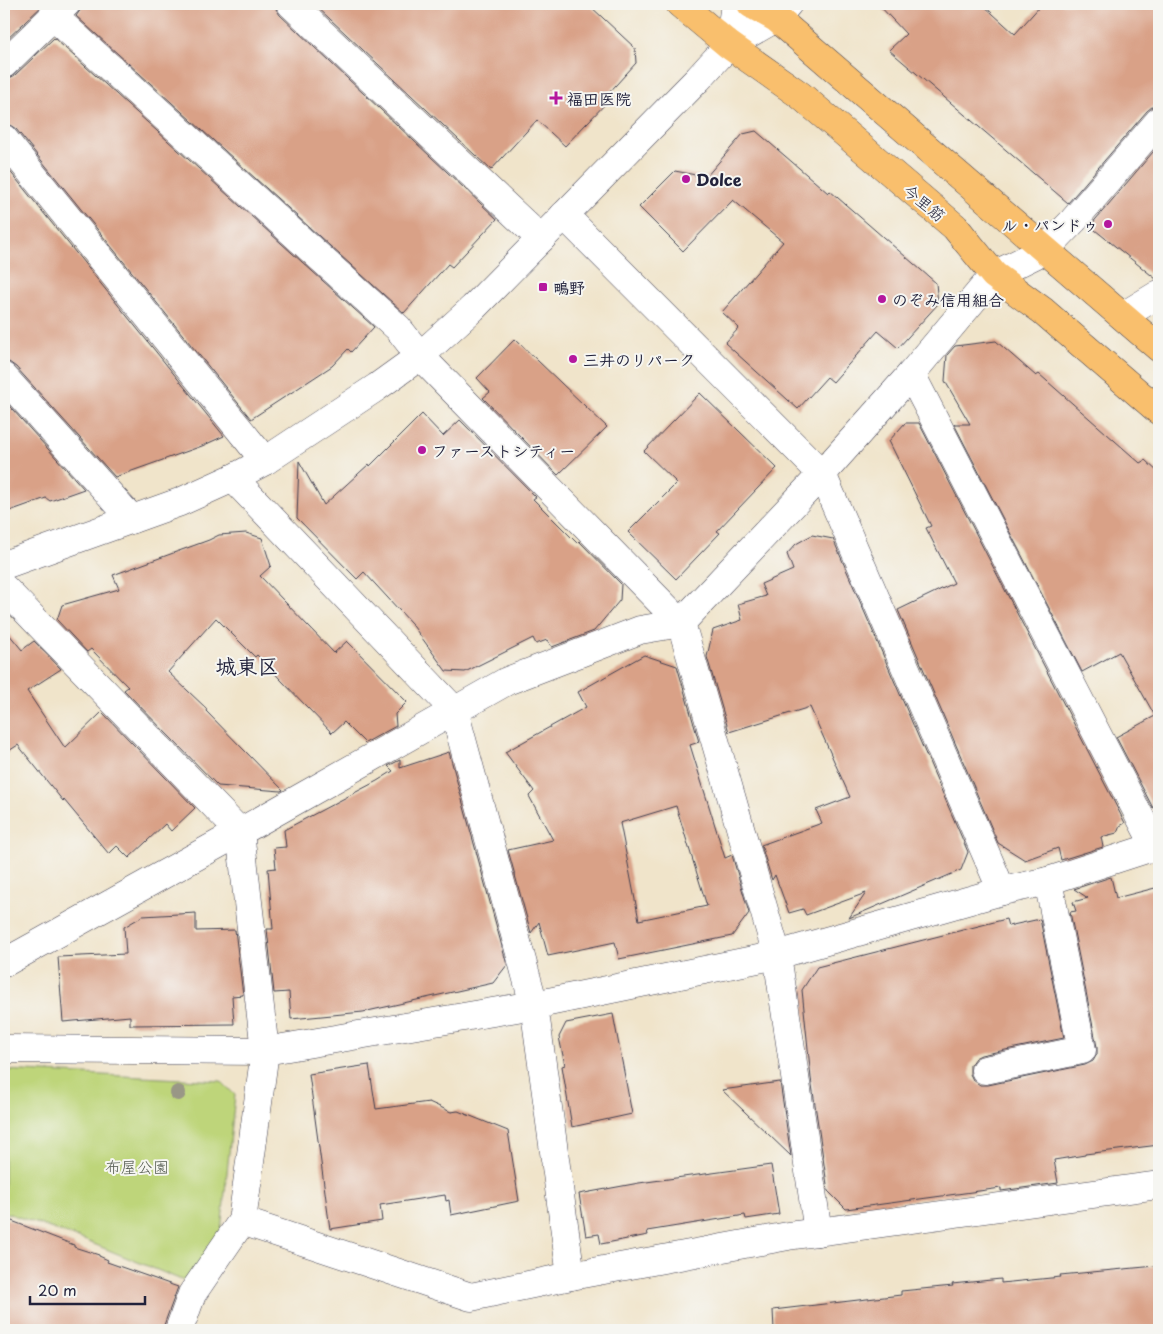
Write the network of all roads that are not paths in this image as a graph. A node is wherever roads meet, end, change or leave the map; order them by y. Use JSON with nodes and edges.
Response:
{"nodes":[{"id":1,"x":291,"y":4,"type":"edge"},
{"id":2,"x":680,"y":4,"type":"edge"},
{"id":3,"x":735,"y":4,"type":"edge"},
{"id":4,"x":751,"y":4,"type":"edge"},
{"id":5,"x":59,"y":10,"type":"edge"},
{"id":6,"x":782,"y":11,"type":"edge"},
{"id":7,"x":728,"y":45,"type":"junction"},
{"id":8,"x":4,"y":64,"type":"edge"},
{"id":9,"x":1159,"y":121,"type":"edge"},
{"id":10,"x":4,"y":139,"type":"edge"},
{"id":11,"x":564,"y":215,"type":"junction"},
{"id":12,"x":541,"y":239,"type":"junction"},
{"id":13,"x":1045,"y":250,"type":"junction"},
{"id":14,"x":994,"y":274,"type":"junction"},
{"id":15,"x":1159,"y":294,"type":"edge"},
{"id":16,"x":1123,"y":316,"type":"junction"},
{"id":17,"x":1159,"y":348,"type":"edge"},
{"id":18,"x":420,"y":356,"type":"junction"},
{"id":19,"x":911,"y":374,"type":"junction"},
{"id":20,"x":4,"y":377,"type":"edge"},
{"id":21,"x":1159,"y":411,"type":"edge"},
{"id":22,"x":266,"y":461,"type":"junction"},
{"id":23,"x":822,"y":474,"type":"junction"},
{"id":24,"x":233,"y":478,"type":"junction"},
{"id":25,"x":132,"y":520,"type":"junction"},
{"id":26,"x":4,"y":565,"type":"edge"},
{"id":27,"x":4,"y":588,"type":"edge"},
{"id":28,"x":681,"y":623,"type":"junction"},
{"id":29,"x":454,"y":710,"type":"junction"},
{"id":30,"x":240,"y":832,"type":"junction"},
{"id":31,"x":1157,"y":845,"type":"edge"},
{"id":32,"x":1048,"y":881,"type":"junction"},
{"id":33,"x":1002,"y":890,"type":"junction"},
{"id":34,"x":777,"y":955,"type":"junction"},
{"id":35,"x":4,"y":963,"type":"edge"},
{"id":36,"x":534,"y":1005,"type":"junction"},
{"id":37,"x":4,"y":1049,"type":"edge"},
{"id":38,"x":265,"y":1051,"type":"junction"},
{"id":39,"x":985,"y":1070,"type":"dead end"},
{"id":40,"x":1159,"y":1186,"type":"edge"},
{"id":41,"x":242,"y":1221,"type":"junction"},
{"id":42,"x":818,"y":1232,"type":"junction"},
{"id":43,"x":571,"y":1276,"type":"junction"},
{"id":44,"x":179,"y":1330,"type":"edge"}],
"edges":[{"from":1,"to":12,"type":"street"},
{"from":2,"to":7,"type":"main road","name":"今里筋"},
{"from":3,"to":7,"type":"street"},
{"from":4,"to":6,"type":"main road"},
{"from":5,"to":8,"type":"street"},
{"from":5,"to":18,"type":"street"},
{"from":6,"to":7,"type":"street"},
{"from":6,"to":13,"type":"main road"},
{"from":7,"to":11,"type":"street"},
{"from":7,"to":14,"type":"main road","name":"今里筋"},
{"from":9,"to":13,"type":"street"},
{"from":10,"to":22,"type":"street"},
{"from":11,"to":12,"type":"street"},
{"from":11,"to":23,"type":"street"},
{"from":12,"to":18,"type":"street"},
{"from":13,"to":14,"type":"street"},
{"from":13,"to":16,"type":"main road"},
{"from":14,"to":19,"type":"street"},
{"from":14,"to":21,"type":"main road","name":"今里筋"},
{"from":15,"to":16,"type":"street"},
{"from":16,"to":17,"type":"main road"},
{"from":18,"to":22,"type":"street"},
{"from":18,"to":28,"type":"street"},
{"from":19,"to":23,"type":"street"},
{"from":19,"to":31,"type":"street"},
{"from":20,"to":25,"type":"street"},
{"from":22,"to":24,"type":"street"},
{"from":23,"to":28,"type":"street"},
{"from":23,"to":33,"type":"street"},
{"from":24,"to":25,"type":"street"},
{"from":24,"to":29,"type":"street"},
{"from":25,"to":26,"type":"street"},
{"from":27,"to":30,"type":"street"},
{"from":28,"to":29,"type":"street"},
{"from":28,"to":34,"type":"street"},
{"from":29,"to":30,"type":"street"},
{"from":29,"to":36,"type":"street"},
{"from":30,"to":35,"type":"street"},
{"from":30,"to":38,"type":"street"},
{"from":31,"to":32,"type":"street"},
{"from":32,"to":33,"type":"street"},
{"from":32,"to":39,"type":"street"},
{"from":33,"to":34,"type":"street"},
{"from":34,"to":36,"type":"street"},
{"from":34,"to":42,"type":"street"},
{"from":36,"to":38,"type":"street"},
{"from":36,"to":43,"type":"street"},
{"from":37,"to":38,"type":"street"},
{"from":38,"to":41,"type":"street"},
{"from":40,"to":42,"type":"street"},
{"from":41,"to":43,"type":"street"},
{"from":41,"to":44,"type":"street"},
{"from":42,"to":43,"type":"street"}]}
